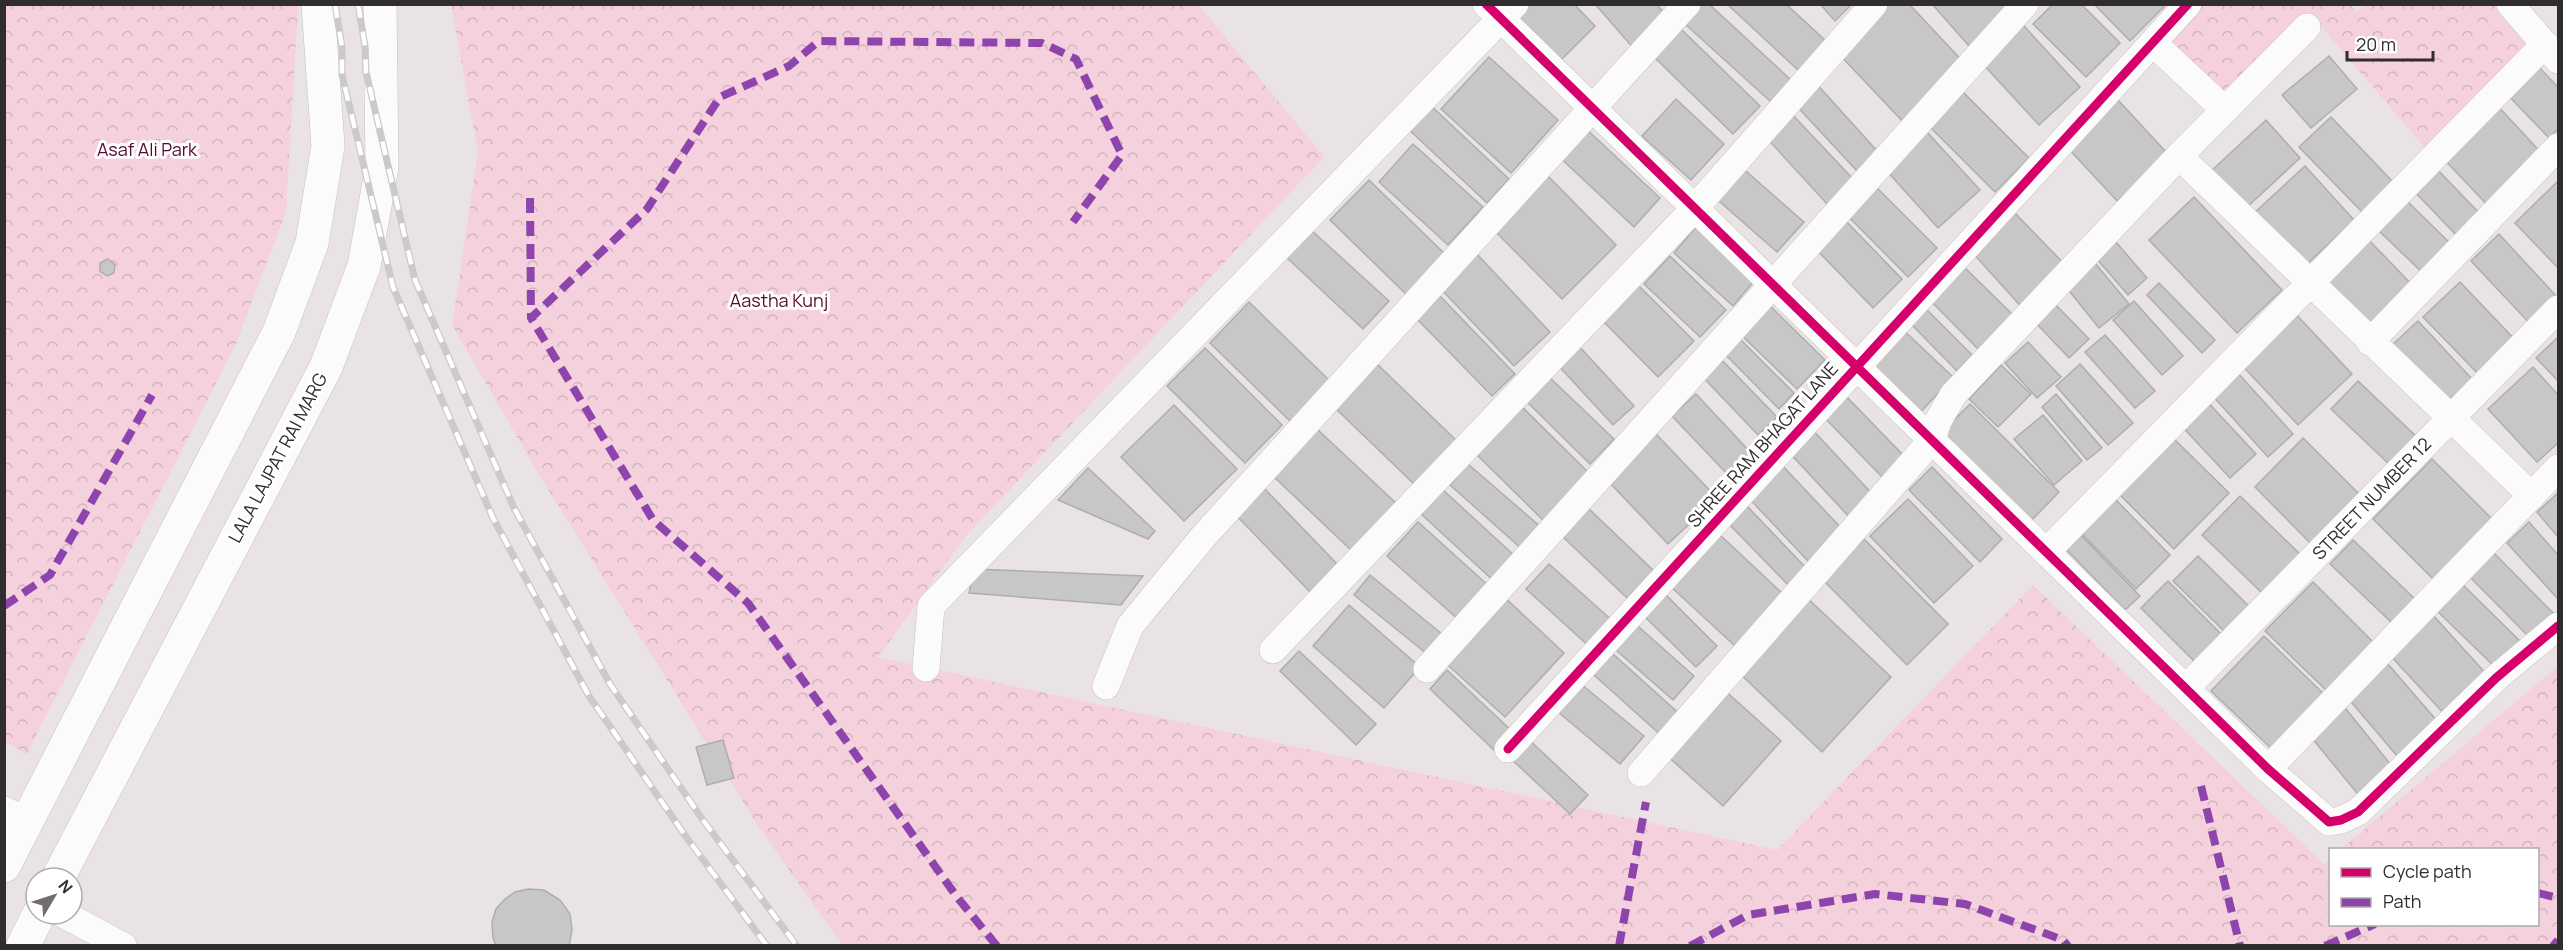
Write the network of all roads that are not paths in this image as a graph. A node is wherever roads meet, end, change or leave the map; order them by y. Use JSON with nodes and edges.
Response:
{"nodes":[{"id":1,"x":318,"y":4,"type":"edge"},
{"id":2,"x":380,"y":4,"type":"edge"},
{"id":3,"x":1687,"y":4,"type":"edge"},
{"id":4,"x":1874,"y":4,"type":"edge"},
{"id":5,"x":2025,"y":4,"type":"edge"},
{"id":6,"x":2188,"y":4,"type":"edge"},
{"id":7,"x":2510,"y":4,"type":"edge"},
{"id":8,"x":1501,"y":10,"type":"edge"},
{"id":9,"x":2307,"y":27,"type":"dead end"},
{"id":10,"x":2153,"y":43,"type":"junction"},
{"id":11,"x":2552,"y":52,"type":"edge"},
{"id":12,"x":1593,"y":109,"type":"junction"},
{"id":13,"x":2225,"y":110,"type":"junction"},
{"id":14,"x":2559,"y":147,"type":"edge"},
{"id":15,"x":2179,"y":156,"type":"junction"},
{"id":16,"x":1695,"y":208,"type":"junction"},
{"id":17,"x":2310,"y":283,"type":"junction"},
{"id":18,"x":1773,"y":285,"type":"junction"},
{"id":19,"x":2559,"y":309,"type":"edge"},
{"id":20,"x":2370,"y":342,"type":"junction"},
{"id":21,"x":1857,"y":367,"type":"junction"},
{"id":22,"x":2450,"y":419,"type":"junction"},
{"id":23,"x":1932,"y":440,"type":"junction"},
{"id":24,"x":2559,"y":468,"type":"edge"},
{"id":25,"x":2532,"y":496,"type":"junction"},
{"id":26,"x":2046,"y":552,"type":"junction"},
{"id":27,"x":2559,"y":626,"type":"edge"},
{"id":28,"x":1273,"y":650,"type":"dead end"},
{"id":29,"x":926,"y":668,"type":"dead end"},
{"id":30,"x":1428,"y":669,"type":"dead end"},
{"id":31,"x":1106,"y":686,"type":"dead end"},
{"id":32,"x":2186,"y":688,"type":"junction"},
{"id":33,"x":1508,"y":749,"type":"dead end"},
{"id":34,"x":2268,"y":769,"type":"junction"},
{"id":35,"x":1641,"y":773,"type":"dead end"},
{"id":36,"x":16,"y":816,"type":"edge"},
{"id":37,"x":4,"y":866,"type":"edge"},
{"id":38,"x":64,"y":866,"type":"edge"},
{"id":39,"x":84,"y":925,"type":"edge"},
{"id":40,"x":33,"y":926,"type":"edge"},
{"id":41,"x":23,"y":945,"type":"edge"},
{"id":42,"x":123,"y":945,"type":"edge"}],
"edges":[{"from":1,"to":36,"type":"main road"},
{"from":2,"to":38,"type":"main road","name":"LALA LAJPAT RAI MARG"},
{"from":3,"to":12,"type":"street"},
{"from":4,"to":16,"type":"street"},
{"from":5,"to":18,"type":"street"},
{"from":6,"to":10,"type":"street","name":"SHREE RAM BHAGAT LANE"},
{"from":7,"to":11,"type":"street"},
{"from":8,"to":12,"type":"street"},
{"from":8,"to":29,"type":"street"},
{"from":9,"to":13,"type":"street"},
{"from":10,"to":13,"type":"street"},
{"from":10,"to":21,"type":"street","name":"SHREE RAM BHAGAT LANE"},
{"from":11,"to":17,"type":"street"},
{"from":12,"to":16,"type":"street"},
{"from":12,"to":31,"type":"street"},
{"from":13,"to":15,"type":"street"},
{"from":14,"to":20,"type":"street"},
{"from":15,"to":17,"type":"street"},
{"from":15,"to":23,"type":"street"},
{"from":16,"to":18,"type":"street"},
{"from":16,"to":28,"type":"street"},
{"from":17,"to":20,"type":"street"},
{"from":17,"to":26,"type":"street"},
{"from":18,"to":21,"type":"street"},
{"from":18,"to":30,"type":"street"},
{"from":19,"to":22,"type":"street","name":"STREET NUMBER 12"},
{"from":20,"to":22,"type":"street"},
{"from":21,"to":23,"type":"street"},
{"from":21,"to":33,"type":"street","name":"SHREE RAM BHAGAT LANE"},
{"from":22,"to":25,"type":"street"},
{"from":22,"to":32,"type":"street","name":"STREET NUMBER 12"},
{"from":23,"to":26,"type":"street"},
{"from":23,"to":35,"type":"street"},
{"from":24,"to":25,"type":"street"},
{"from":25,"to":34,"type":"street"},
{"from":26,"to":32,"type":"street"},
{"from":27,"to":34,"type":"street"},
{"from":32,"to":34,"type":"street"},
{"from":36,"to":37,"type":"main road"},
{"from":39,"to":42,"type":"street"},
{"from":40,"to":41,"type":"main road"}]}
